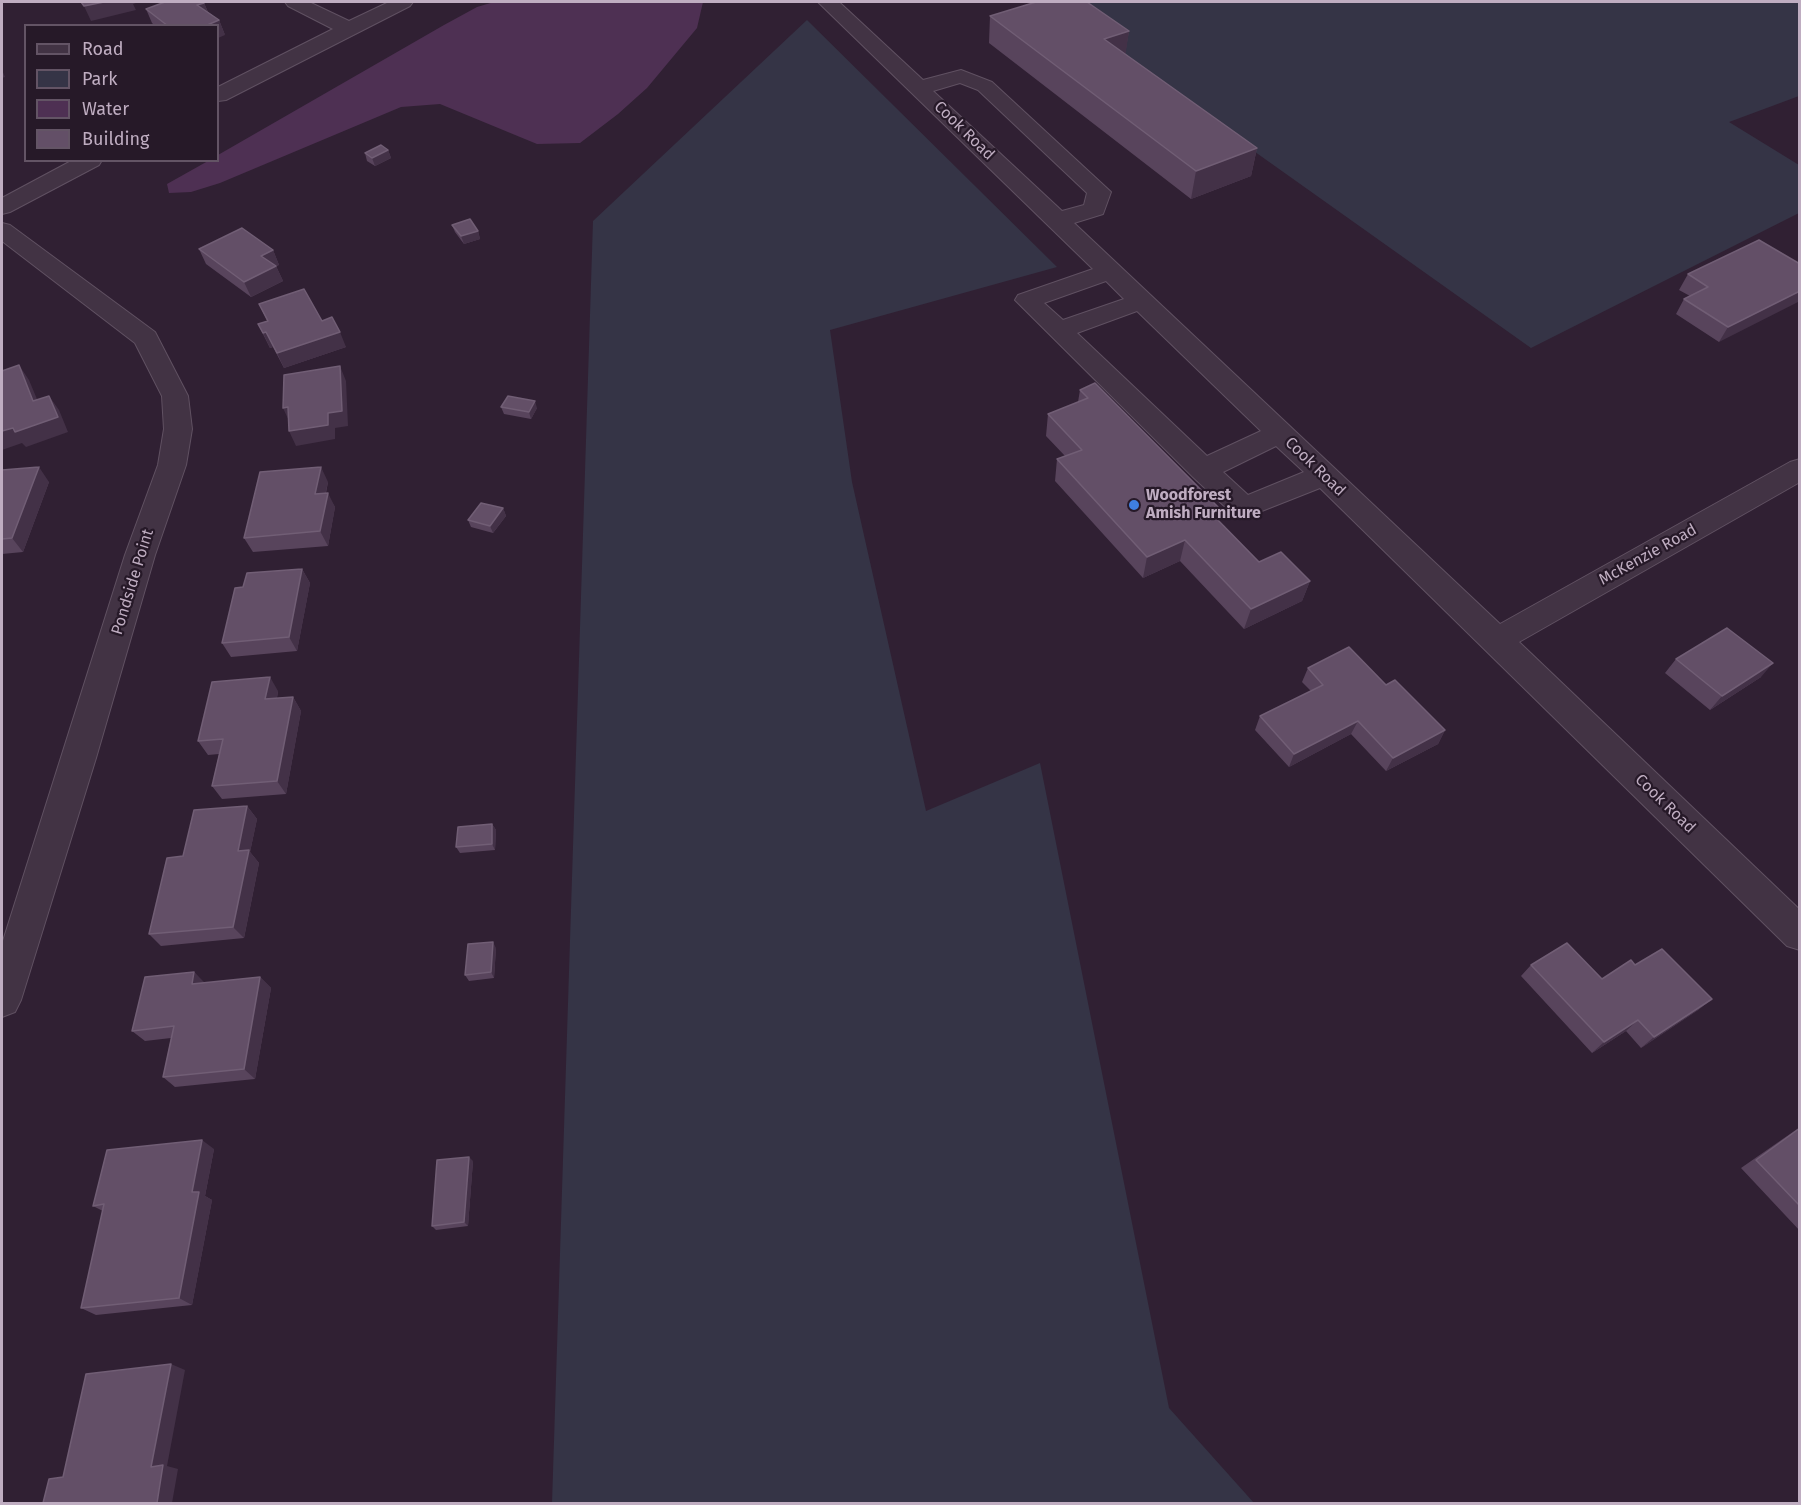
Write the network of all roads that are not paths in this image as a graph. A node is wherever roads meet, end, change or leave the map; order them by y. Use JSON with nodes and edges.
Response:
{"nodes":[{"id":1,"x":295,"y":2,"type":"edge"},
{"id":2,"x":403,"y":2,"type":"edge"},
{"id":3,"x":828,"y":2,"type":"edge"},
{"id":4,"x":347,"y":28,"type":"junction"},
{"id":5,"x":919,"y":88,"type":"junction"},
{"id":6,"x":219,"y":94,"type":"edge"},
{"id":7,"x":87,"y":162,"type":"edge"},
{"id":8,"x":2,"y":207,"type":"edge"},
{"id":9,"x":1058,"y":220,"type":"junction"},
{"id":10,"x":2,"y":230,"type":"edge"},
{"id":11,"x":1111,"y":271,"type":"junction"},
{"id":12,"x":1141,"y":301,"type":"junction"},
{"id":13,"x":1060,"y":330,"type":"junction"},
{"id":14,"x":1280,"y":433,"type":"junction"},
{"id":15,"x":1800,"y":469,"type":"edge"},
{"id":16,"x":1203,"y":470,"type":"junction"},
{"id":17,"x":1324,"y":475,"type":"junction"},
{"id":18,"x":1497,"y":640,"type":"junction"},
{"id":19,"x":1800,"y":934,"type":"edge"},
{"id":20,"x":2,"y":1000,"type":"edge"}],
"edges":[{"from":1,"to":4,"type":"street"},
{"from":2,"to":4,"type":"street"},
{"from":3,"to":5,"type":"street","name":"Cook Road"},
{"from":4,"to":6,"type":"street"},
{"from":5,"to":9,"type":"street","name":"Cook Road"},
{"from":5,"to":9,"type":"street"},
{"from":7,"to":8,"type":"street"},
{"from":9,"to":11,"type":"street","name":"Cook Road"},
{"from":10,"to":20,"type":"street","name":"Pondside Point"},
{"from":11,"to":12,"type":"street","name":"Cook Road"},
{"from":11,"to":13,"type":"street"},
{"from":12,"to":13,"type":"street"},
{"from":12,"to":14,"type":"street","name":"Cook Road"},
{"from":13,"to":16,"type":"street"},
{"from":14,"to":16,"type":"street"},
{"from":14,"to":17,"type":"street","name":"Cook Road"},
{"from":15,"to":18,"type":"street","name":"McKenzie Road"},
{"from":16,"to":17,"type":"street"},
{"from":17,"to":18,"type":"street","name":"Cook Road"},
{"from":18,"to":19,"type":"street","name":"Cook Road"}]}
